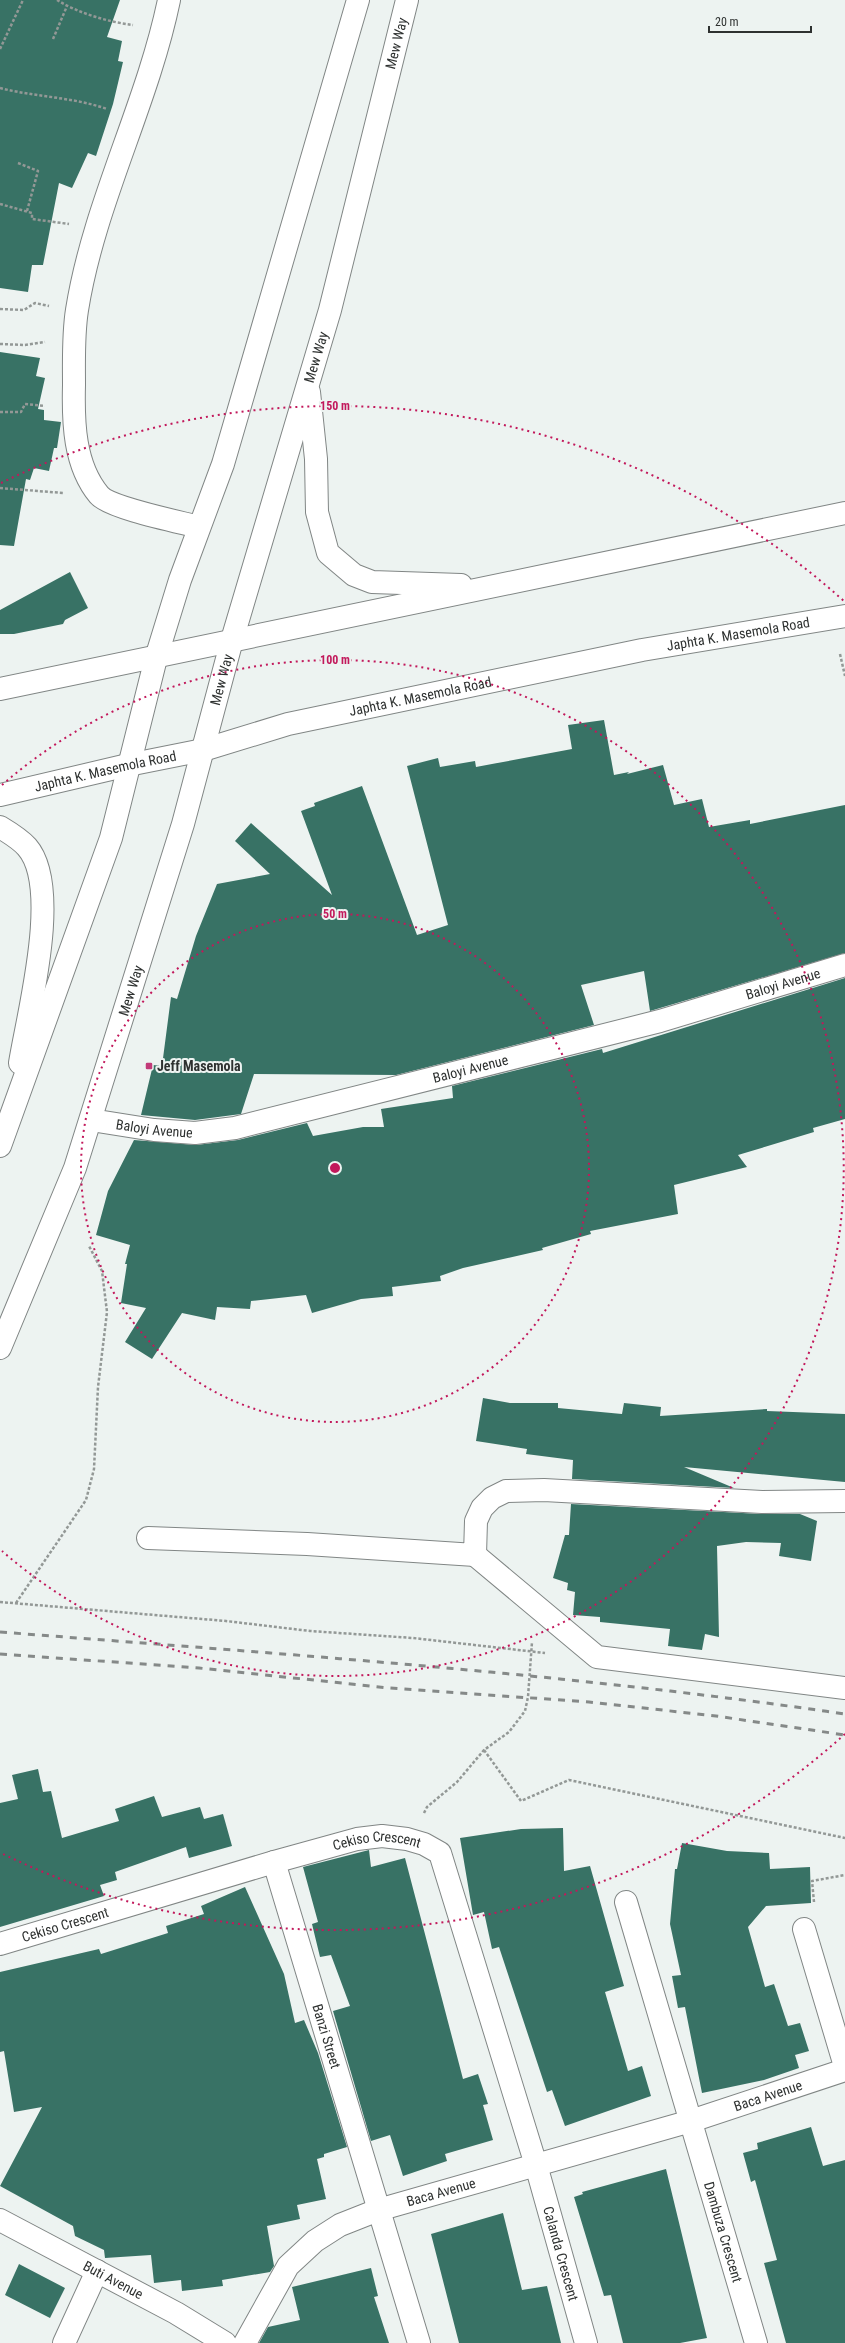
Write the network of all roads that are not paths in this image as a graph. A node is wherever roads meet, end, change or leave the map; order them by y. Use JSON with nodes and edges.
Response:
{"nodes":[{"id":1,"x":169,"y":0,"type":"edge"},
{"id":2,"x":358,"y":0,"type":"edge"},
{"id":3,"x":407,"y":0,"type":"edge"},
{"id":4,"x":308,"y":382,"type":"junction"},
{"id":5,"x":845,"y":513,"type":"edge"},
{"id":6,"x":200,"y":527,"type":"junction"},
{"id":7,"x":495,"y":587,"type":"junction"},
{"id":8,"x":845,"y":616,"type":"edge"},
{"id":9,"x":232,"y":640,"type":"junction"},
{"id":10,"x":156,"y":658,"type":"junction"},
{"id":11,"x":0,"y":689,"type":"edge"},
{"id":12,"x":203,"y":750,"type":"junction"},
{"id":13,"x":128,"y":765,"type":"junction"},
{"id":14,"x":0,"y":795,"type":"edge"},
{"id":15,"x":0,"y":827,"type":"edge"},
{"id":16,"x":845,"y":965,"type":"edge"},
{"id":17,"x":10,"y":1119,"type":"junction"},
{"id":18,"x":91,"y":1120,"type":"junction"},
{"id":19,"x":0,"y":1146,"type":"edge"},
{"id":20,"x":0,"y":1348,"type":"edge"},
{"id":21,"x":845,"y":1501,"type":"edge"},
{"id":22,"x":148,"y":1538,"type":"dead end"},
{"id":23,"x":475,"y":1555,"type":"junction"},
{"id":24,"x":845,"y":1688,"type":"edge"},
{"id":25,"x":274,"y":1862,"type":"junction"},
{"id":26,"x":626,"y":1902,"type":"dead end"},
{"id":27,"x":804,"y":1929,"type":"road end"},
{"id":28,"x":0,"y":1944,"type":"edge"},
{"id":29,"x":845,"y":2066,"type":"edge"},
{"id":30,"x":845,"y":2070,"type":"edge"},
{"id":31,"x":692,"y":2121,"type":"junction"},
{"id":32,"x":536,"y":2165,"type":"junction"},
{"id":33,"x":378,"y":2210,"type":"junction"},
{"id":34,"x":0,"y":2220,"type":"edge"},
{"id":35,"x":97,"y":2271,"type":"junction"},
{"id":36,"x":64,"y":2343,"type":"edge"},
{"id":37,"x":225,"y":2343,"type":"edge"},
{"id":38,"x":245,"y":2343,"type":"edge"},
{"id":39,"x":419,"y":2343,"type":"edge"},
{"id":40,"x":586,"y":2343,"type":"edge"},
{"id":41,"x":756,"y":2343,"type":"edge"}],
"edges":[{"from":1,"to":6,"type":"street"},
{"from":2,"to":6,"type":"street"},
{"from":3,"to":4,"type":"street","name":"Mew Way"},
{"from":4,"to":7,"type":"street"},
{"from":4,"to":9,"type":"street","name":"Mew Way"},
{"from":5,"to":7,"type":"street"},
{"from":6,"to":10,"type":"street"},
{"from":7,"to":9,"type":"street"},
{"from":8,"to":12,"type":"street","name":"Japhta K. Masemola Road"},
{"from":9,"to":10,"type":"street"},
{"from":9,"to":12,"type":"street","name":"Mew Way"},
{"from":10,"to":11,"type":"street"},
{"from":10,"to":13,"type":"street"},
{"from":12,"to":13,"type":"street","name":"Japhta K. Masemola Road"},
{"from":12,"to":18,"type":"street","name":"Mew Way"},
{"from":13,"to":14,"type":"street","name":"Japhta K. Masemola Road"},
{"from":13,"to":17,"type":"street"},
{"from":15,"to":17,"type":"street"},
{"from":16,"to":18,"type":"street","name":"Baloyi Avenue"},
{"from":17,"to":19,"type":"street"},
{"from":18,"to":20,"type":"street","name":"Mew Way"},
{"from":21,"to":23,"type":"street"},
{"from":22,"to":23,"type":"street"},
{"from":23,"to":24,"type":"street"},
{"from":25,"to":28,"type":"street","name":"Cekiso Crescent"},
{"from":25,"to":32,"type":"street","name":"Cekiso Crescent"},
{"from":25,"to":33,"type":"street","name":"Banzi Street"},
{"from":26,"to":31,"type":"street"},
{"from":27,"to":29,"type":"street"},
{"from":30,"to":31,"type":"street","name":"Baca Avenue"},
{"from":31,"to":32,"type":"street","name":"Baca Avenue"},
{"from":31,"to":41,"type":"street","name":"Dambuza Crescent"},
{"from":32,"to":33,"type":"street","name":"Baca Avenue"},
{"from":32,"to":40,"type":"street","name":"Calanda Crescent"},
{"from":33,"to":38,"type":"street","name":"Baca Avenue"},
{"from":33,"to":39,"type":"street"},
{"from":34,"to":35,"type":"street","name":"Buti Avenue"},
{"from":35,"to":36,"type":"street"},
{"from":35,"to":37,"type":"street","name":"Buti Avenue"}]}
